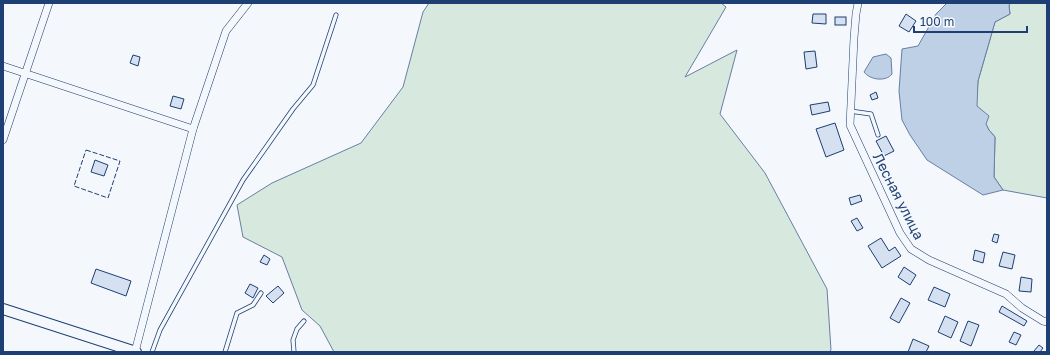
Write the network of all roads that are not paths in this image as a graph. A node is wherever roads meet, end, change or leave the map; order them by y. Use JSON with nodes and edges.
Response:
{"nodes":[{"id":1,"x":49,"y":3,"type":"edge"},
{"id":2,"x":248,"y":3,"type":"edge"},
{"id":3,"x":858,"y":3,"type":"edge"},
{"id":4,"x":336,"y":15,"type":"dead end"},
{"id":5,"x":3,"y":66,"type":"edge"},
{"id":6,"x":25,"y":73,"type":"junction"},
{"id":7,"x":850,"y":111,"type":"junction"},
{"id":8,"x":193,"y":129,"type":"junction"},
{"id":9,"x":878,"y":135,"type":"dead end"},
{"id":10,"x":3,"y":140,"type":"edge"},
{"id":11,"x":261,"y":293,"type":"dead end"},
{"id":12,"x":3,"y":309,"type":"edge"},
{"id":13,"x":304,"y":321,"type":"dead end"},
{"id":14,"x":1047,"y":322,"type":"edge"},
{"id":15,"x":135,"y":352,"type":"edge"},
{"id":16,"x":152,"y":352,"type":"edge"},
{"id":17,"x":225,"y":352,"type":"edge"},
{"id":18,"x":294,"y":352,"type":"edge"}],
"edges":[{"from":1,"to":6,"type":"street"},
{"from":2,"to":8,"type":"street"},
{"from":3,"to":7,"type":"street","name":"Лесная улица"},
{"from":4,"to":16,"type":"lane"},
{"from":5,"to":6,"type":"street"},
{"from":6,"to":8,"type":"street"},
{"from":6,"to":10,"type":"street"},
{"from":7,"to":9,"type":"lane"},
{"from":7,"to":14,"type":"street","name":"Лесная улица"},
{"from":8,"to":15,"type":"street"},
{"from":11,"to":17,"type":"lane"},
{"from":12,"to":15,"type":"street"},
{"from":13,"to":18,"type":"lane"}]}
